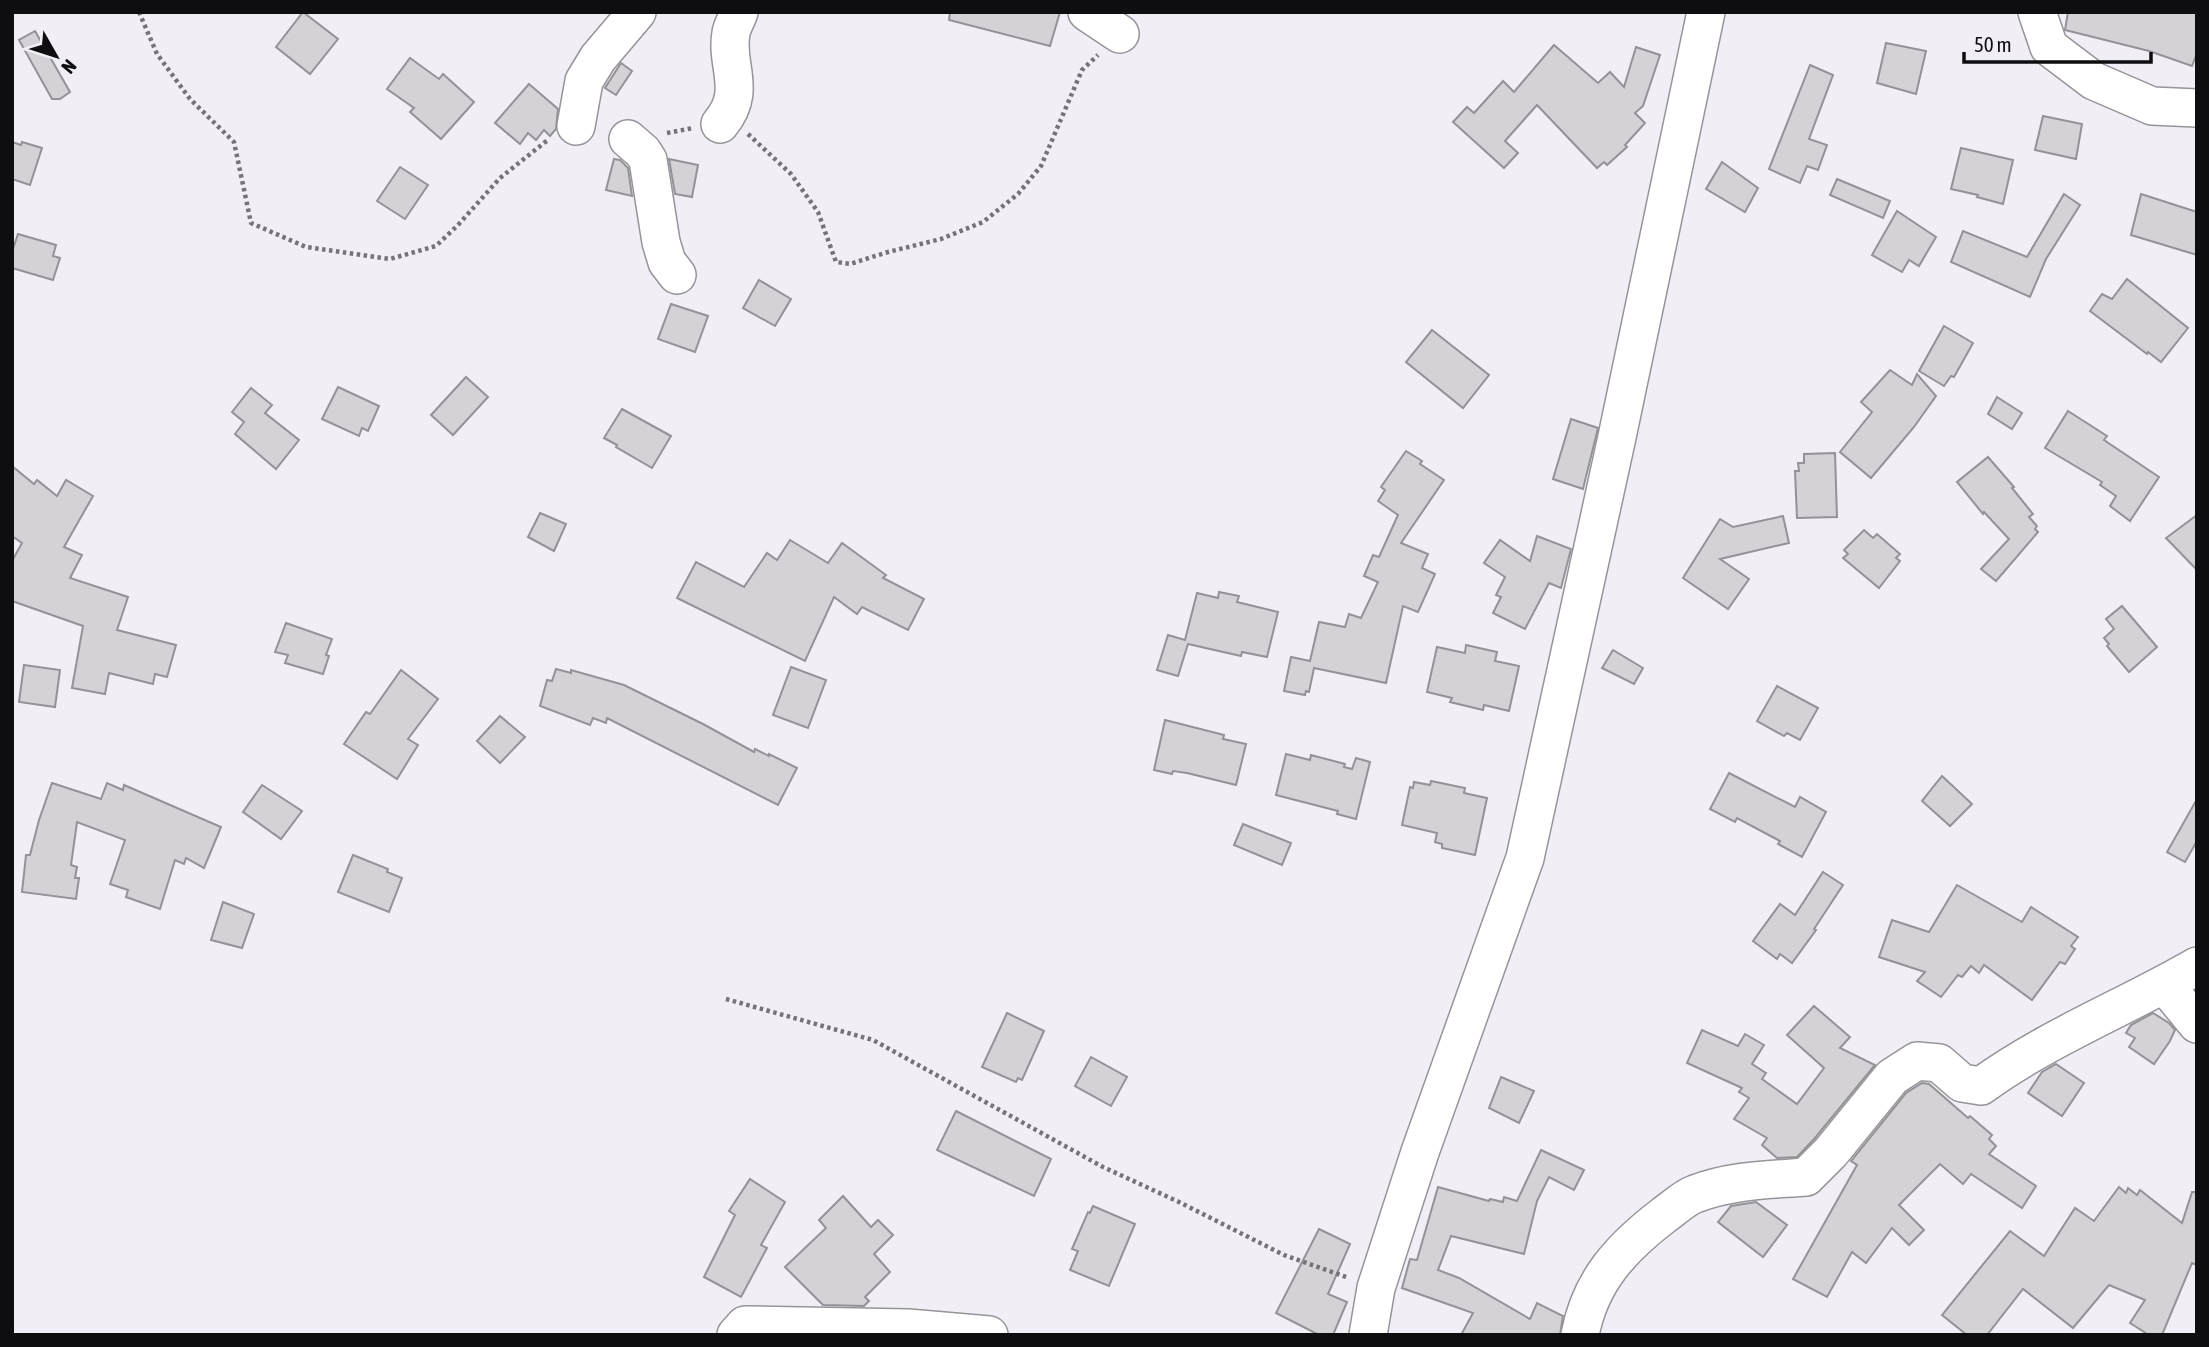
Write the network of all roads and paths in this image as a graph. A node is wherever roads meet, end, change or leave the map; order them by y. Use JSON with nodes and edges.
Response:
{"nodes":[{"id":1,"x":139,"y":12,"type":"edge"},
{"id":2,"x":637,"y":12,"type":"edge"},
{"id":3,"x":740,"y":12,"type":"edge"},
{"id":4,"x":1087,"y":12,"type":"edge"},
{"id":5,"x":1706,"y":12,"type":"edge"},
{"id":6,"x":2037,"y":12,"type":"edge"},
{"id":7,"x":1120,"y":34,"type":"joint"},
{"id":8,"x":2197,"y":108,"type":"edge"},
{"id":9,"x":720,"y":124,"type":"junction"},
{"id":10,"x":576,"y":125,"type":"joint"},
{"id":11,"x":628,"y":139,"type":"joint"},
{"id":12,"x":677,"y":275,"type":"dead end"},
{"id":13,"x":2197,"y":966,"type":"edge"},
{"id":14,"x":2165,"y":985,"type":"junction"},
{"id":15,"x":726,"y":999,"type":"dead end"},
{"id":16,"x":2197,"y":1024,"type":"edge"},
{"id":17,"x":1376,"y":1287,"type":"junction"},
{"id":18,"x":736,"y":1335,"type":"edge"},
{"id":19,"x":989,"y":1335,"type":"edge"},
{"id":20,"x":1368,"y":1335,"type":"edge"},
{"id":21,"x":1580,"y":1335,"type":"edge"}],
"edges":[{"from":1,"to":10,"type":"path"},
{"from":2,"to":10,"type":"street"},
{"from":3,"to":9,"type":"street"},
{"from":4,"to":7,"type":"street"},
{"from":5,"to":17,"type":"street"},
{"from":6,"to":8,"type":"street"},
{"from":7,"to":9,"type":"path"},
{"from":9,"to":11,"type":"path"},
{"from":11,"to":12,"type":"street"},
{"from":13,"to":14,"type":"street"},
{"from":14,"to":16,"type":"street"},
{"from":14,"to":21,"type":"street"},
{"from":15,"to":17,"type":"path"},
{"from":17,"to":20,"type":"street"},
{"from":18,"to":19,"type":"street"}]}
